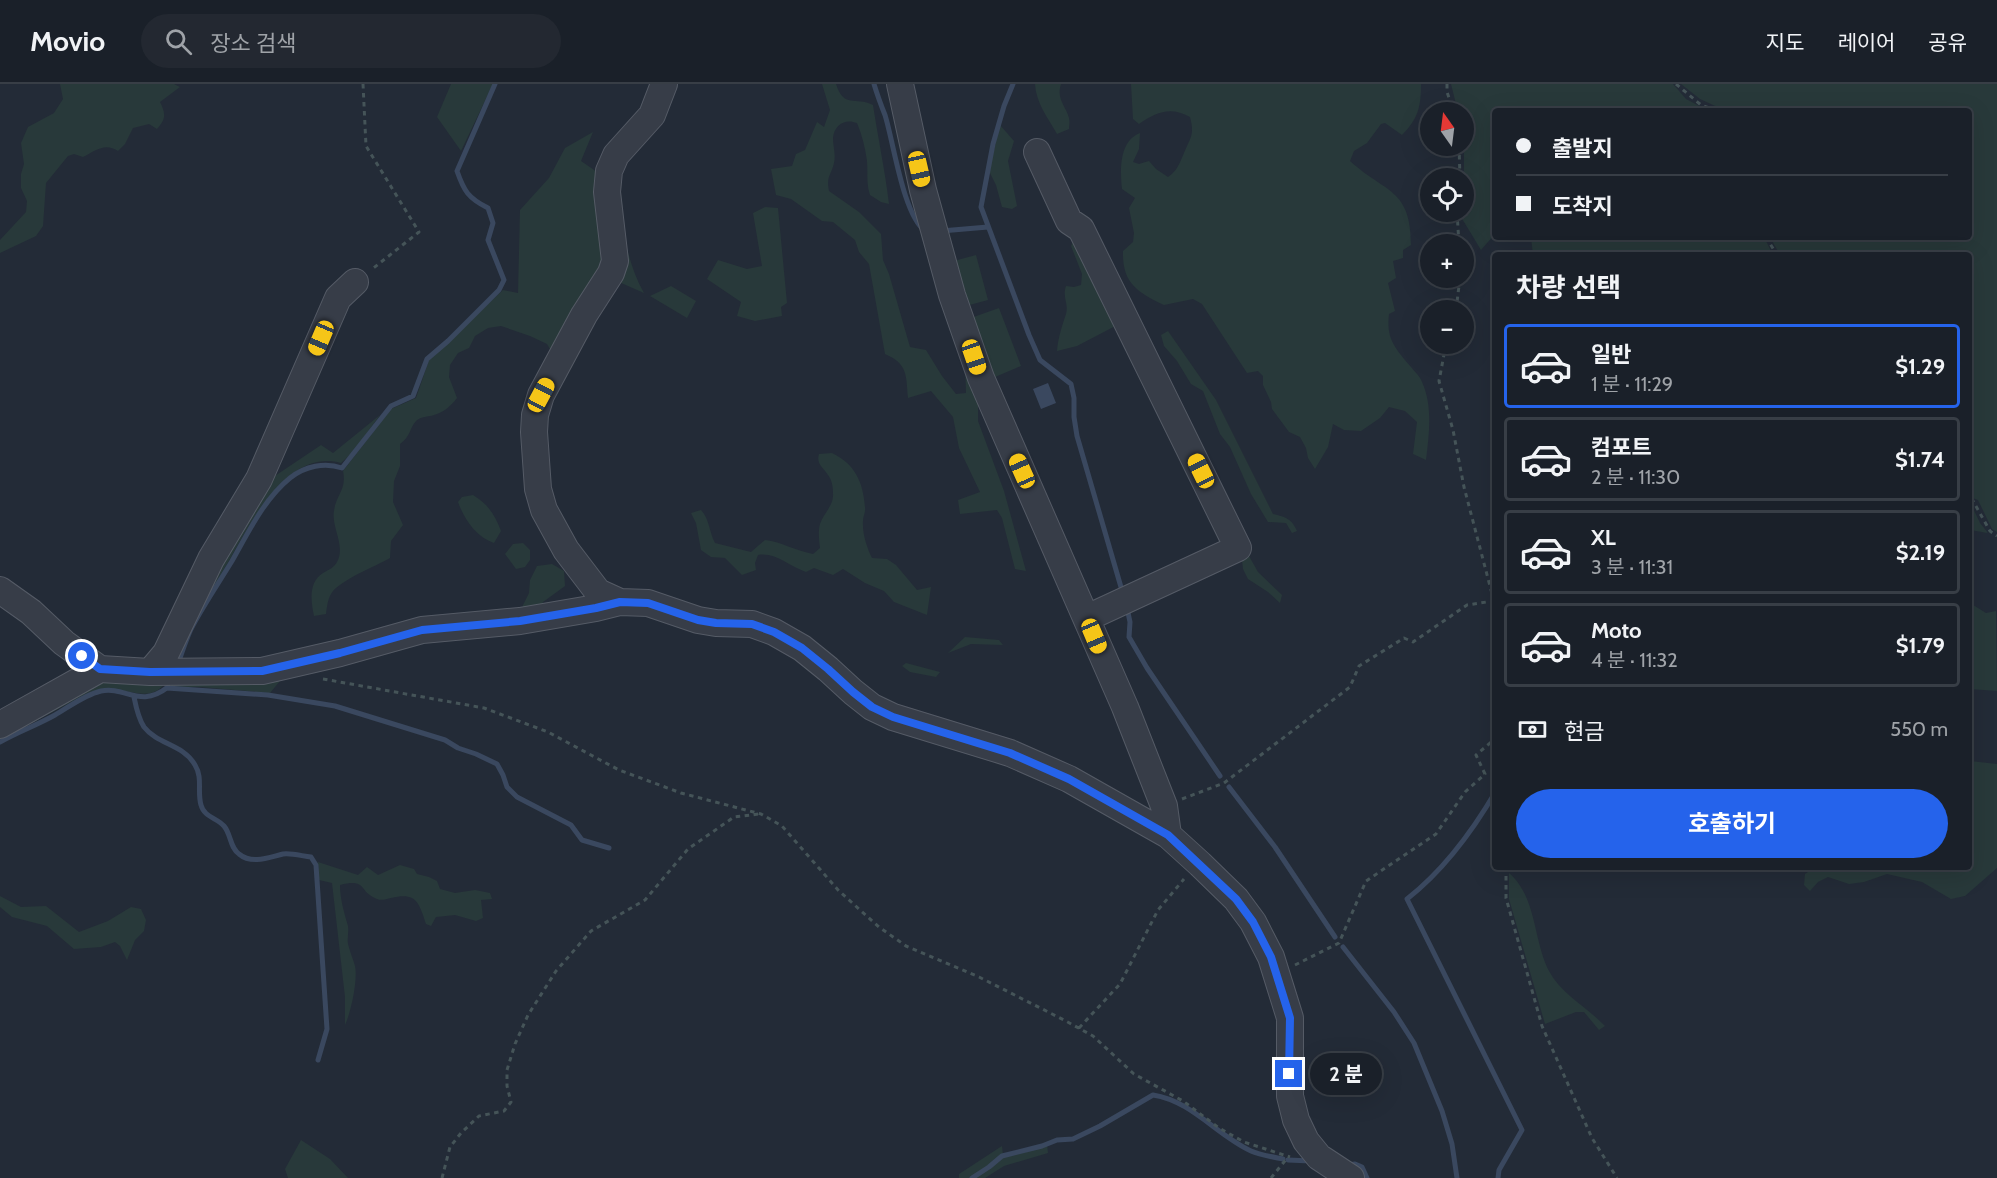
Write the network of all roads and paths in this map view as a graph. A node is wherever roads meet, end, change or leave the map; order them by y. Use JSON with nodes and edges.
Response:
{"nodes":[{"id":1,"x":363,"y":84,"type":"edge"},
{"id":2,"x":664,"y":84,"type":"edge"},
{"id":3,"x":900,"y":84,"type":"edge"},
{"id":4,"x":1447,"y":84,"type":"edge"},
{"id":5,"x":1676,"y":84,"type":"edge"},
{"id":6,"x":1450,"y":102,"type":"edge"},
{"id":7,"x":1710,"y":108,"type":"edge"},
{"id":8,"x":1037,"y":152,"type":"dead end"},
{"id":9,"x":355,"y":282,"type":"joint"},
{"id":10,"x":1444,"y":354,"type":"edge"},
{"id":11,"x":1972,"y":501,"type":"edge"},
{"id":12,"x":1997,"y":536,"type":"edge"},
{"id":13,"x":0,"y":590,"type":"edge"},
{"id":14,"x":1492,"y":597,"type":"edge"},
{"id":15,"x":1492,"y":601,"type":"edge"},
{"id":16,"x":620,"y":602,"type":"junction"},
{"id":17,"x":1087,"y":618,"type":"junction"},
{"id":18,"x":100,"y":669,"type":"junction"},
{"id":19,"x":150,"y":672,"type":"junction"},
{"id":20,"x":315,"y":678,"type":"dead end"},
{"id":21,"x":0,"y":725,"type":"edge"},
{"id":22,"x":1492,"y":741,"type":"edge"},
{"id":23,"x":1164,"y":806,"type":"junction"},
{"id":24,"x":761,"y":814,"type":"junction"},
{"id":25,"x":1168,"y":835,"type":"junction"},
{"id":26,"x":1200,"y":864,"type":"junction"},
{"id":27,"x":1506,"y":870,"type":"edge"},
{"id":28,"x":1277,"y":974,"type":"junction"},
{"id":29,"x":1079,"y":1028,"type":"junction"},
{"id":30,"x":1288,"y":1157,"type":"junction"},
{"id":31,"x":1319,"y":1157,"type":"junction"},
{"id":32,"x":442,"y":1178,"type":"edge"},
{"id":33,"x":1271,"y":1178,"type":"edge"},
{"id":34,"x":1352,"y":1178,"type":"edge"},
{"id":35,"x":1617,"y":1178,"type":"edge"}],
"edges":[{"from":1,"to":9,"type":"path"},
{"from":2,"to":16,"type":"street"},
{"from":3,"to":17,"type":"street"},
{"from":4,"to":6,"type":"path"},
{"from":5,"to":7,"type":"path"},
{"from":8,"to":17,"type":"street"},
{"from":9,"to":19,"type":"street"},
{"from":10,"to":14,"type":"path"},
{"from":11,"to":12,"type":"path"},
{"from":13,"to":18,"type":"street"},
{"from":15,"to":23,"type":"path"},
{"from":16,"to":19,"type":"street"},
{"from":16,"to":25,"type":"street"},
{"from":17,"to":23,"type":"street"},
{"from":18,"to":19,"type":"street"},
{"from":18,"to":21,"type":"street"},
{"from":20,"to":24,"type":"path"},
{"from":22,"to":28,"type":"path"},
{"from":23,"to":25,"type":"street"},
{"from":24,"to":29,"type":"path"},
{"from":24,"to":32,"type":"path"},
{"from":25,"to":26,"type":"street"},
{"from":26,"to":28,"type":"street"},
{"from":26,"to":29,"type":"path"},
{"from":27,"to":35,"type":"path"},
{"from":28,"to":31,"type":"street"},
{"from":29,"to":30,"type":"path"},
{"from":30,"to":31,"type":"path"},
{"from":30,"to":33,"type":"path"},
{"from":31,"to":34,"type":"street"}]}
